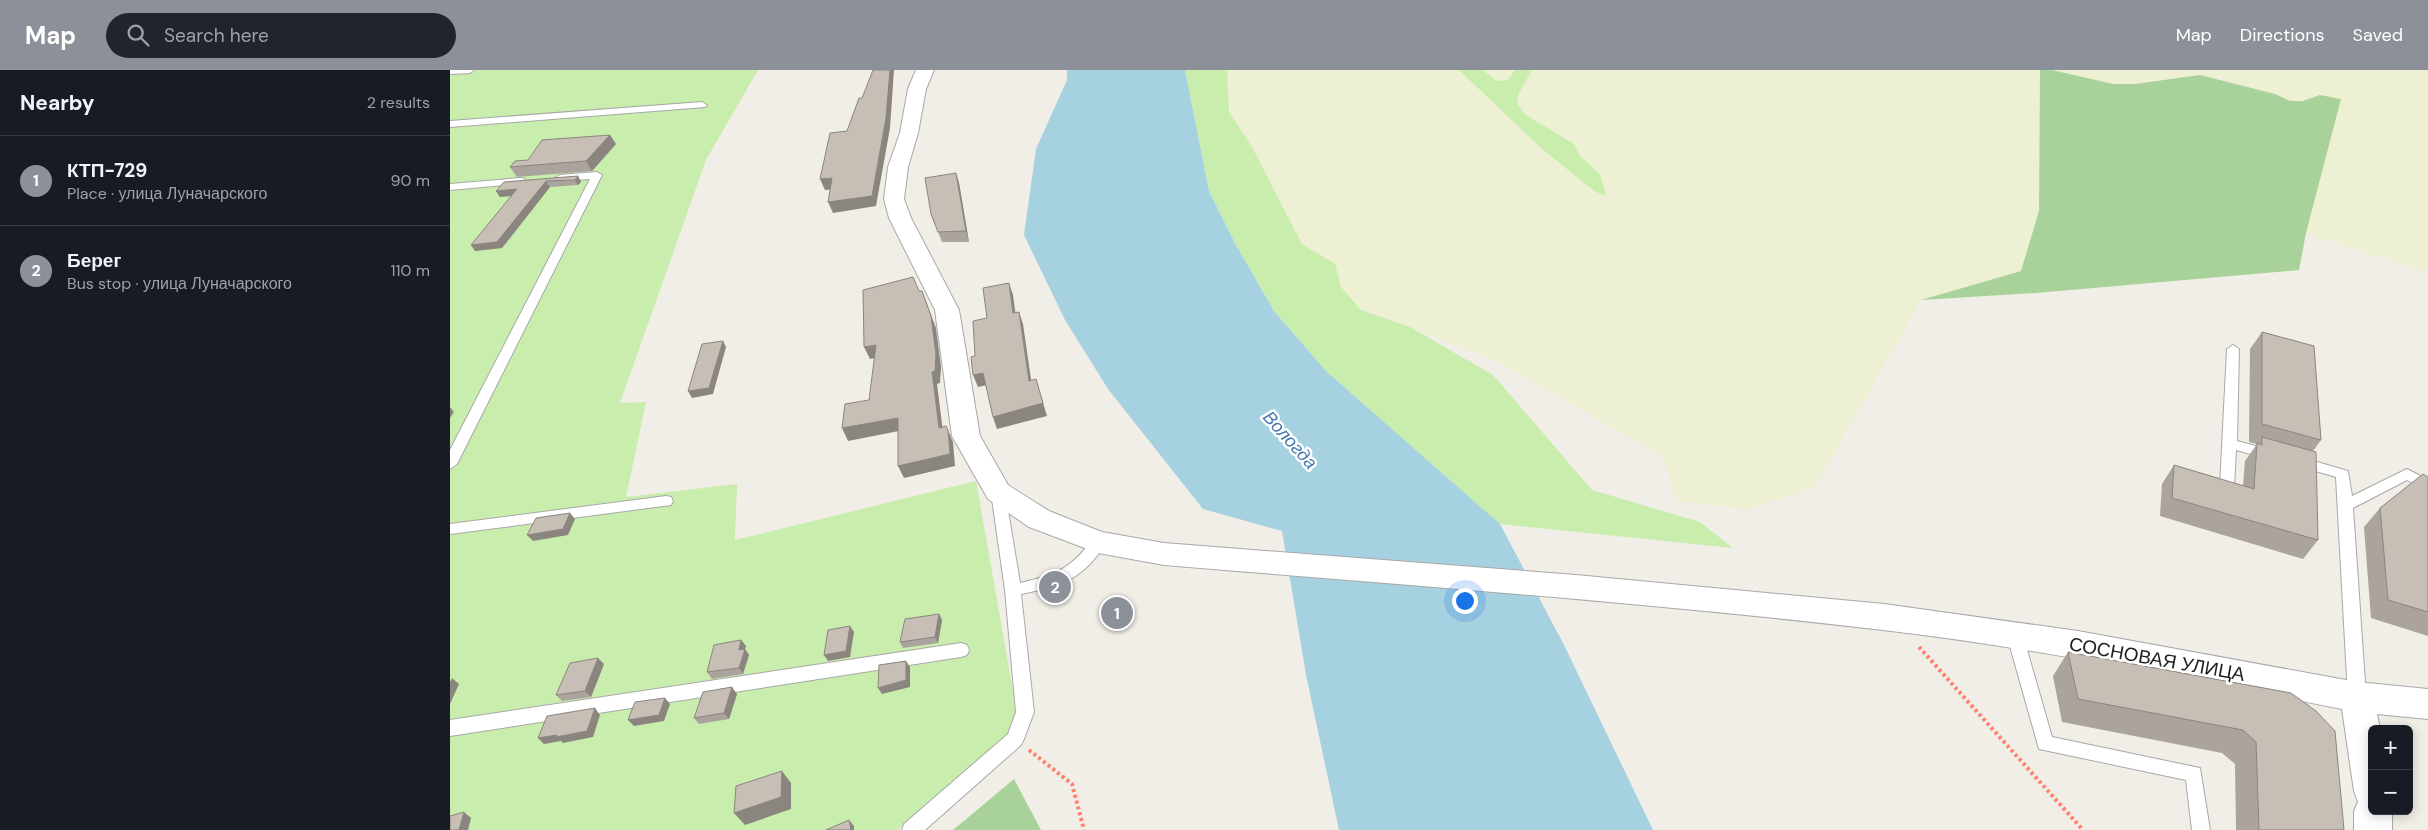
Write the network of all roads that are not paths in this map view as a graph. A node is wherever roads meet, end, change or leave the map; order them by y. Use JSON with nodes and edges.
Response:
{"nodes":[{"id":1,"x":470,"y":70,"type":"edge"},
{"id":2,"x":925,"y":70,"type":"edge"},
{"id":3,"x":450,"y":72,"type":"edge"},
{"id":4,"x":702,"y":105,"type":"dead end"},
{"id":5,"x":450,"y":124,"type":"edge"},
{"id":6,"x":548,"y":179,"type":"edge"},
{"id":7,"x":529,"y":181,"type":"edge"},
{"id":8,"x":450,"y":187,"type":"edge"},
{"id":9,"x":2234,"y":349,"type":"dead end"},
{"id":10,"x":2230,"y":444,"type":"junction"},
{"id":11,"x":450,"y":464,"type":"edge"},
{"id":12,"x":2227,"y":486,"type":"edge"},
{"id":13,"x":2428,"y":487,"type":"edge"},
{"id":14,"x":998,"y":492,"type":"junction"},
{"id":15,"x":666,"y":501,"type":"dead end"},
{"id":16,"x":2346,"y":505,"type":"junction"},
{"id":17,"x":450,"y":529,"type":"edge"},
{"id":18,"x":1098,"y":542,"type":"junction"},
{"id":19,"x":1013,"y":590,"type":"junction"},
{"id":20,"x":2015,"y":636,"type":"junction"},
{"id":21,"x":961,"y":650,"type":"dead end"},
{"id":22,"x":2358,"y":697,"type":"junction"},
{"id":23,"x":2428,"y":704,"type":"edge"},
{"id":24,"x":450,"y":728,"type":"edge"},
{"id":25,"x":2369,"y":770,"type":"edge"},
{"id":26,"x":2373,"y":815,"type":"edge"},
{"id":27,"x":911,"y":830,"type":"edge"},
{"id":28,"x":2200,"y":830,"type":"edge"},
{"id":29,"x":2373,"y":830,"type":"edge"}],
"edges":[{"from":1,"to":3,"type":"lane"},
{"from":2,"to":14,"type":"street"},
{"from":4,"to":5,"type":"lane"},
{"from":6,"to":11,"type":"lane"},
{"from":7,"to":8,"type":"lane"},
{"from":9,"to":10,"type":"lane"},
{"from":10,"to":12,"type":"lane"},
{"from":10,"to":16,"type":"lane"},
{"from":13,"to":16,"type":"lane"},
{"from":14,"to":18,"type":"street","name":"СОСНОВАЯ УЛИЦА"},
{"from":14,"to":19,"type":"lane"},
{"from":15,"to":17,"type":"lane"},
{"from":16,"to":22,"type":"lane"},
{"from":18,"to":19,"type":"lane"},
{"from":18,"to":20,"type":"street","name":"СОСНОВАЯ УЛИЦА"},
{"from":19,"to":27,"type":"lane"},
{"from":20,"to":22,"type":"street","name":"СОСНОВАЯ УЛИЦА"},
{"from":20,"to":28,"type":"lane"},
{"from":21,"to":24,"type":"lane"},
{"from":22,"to":23,"type":"street","name":"СОСНОВАЯ УЛИЦА"},
{"from":22,"to":25,"type":"street"},
{"from":26,"to":29,"type":"street"}]}
